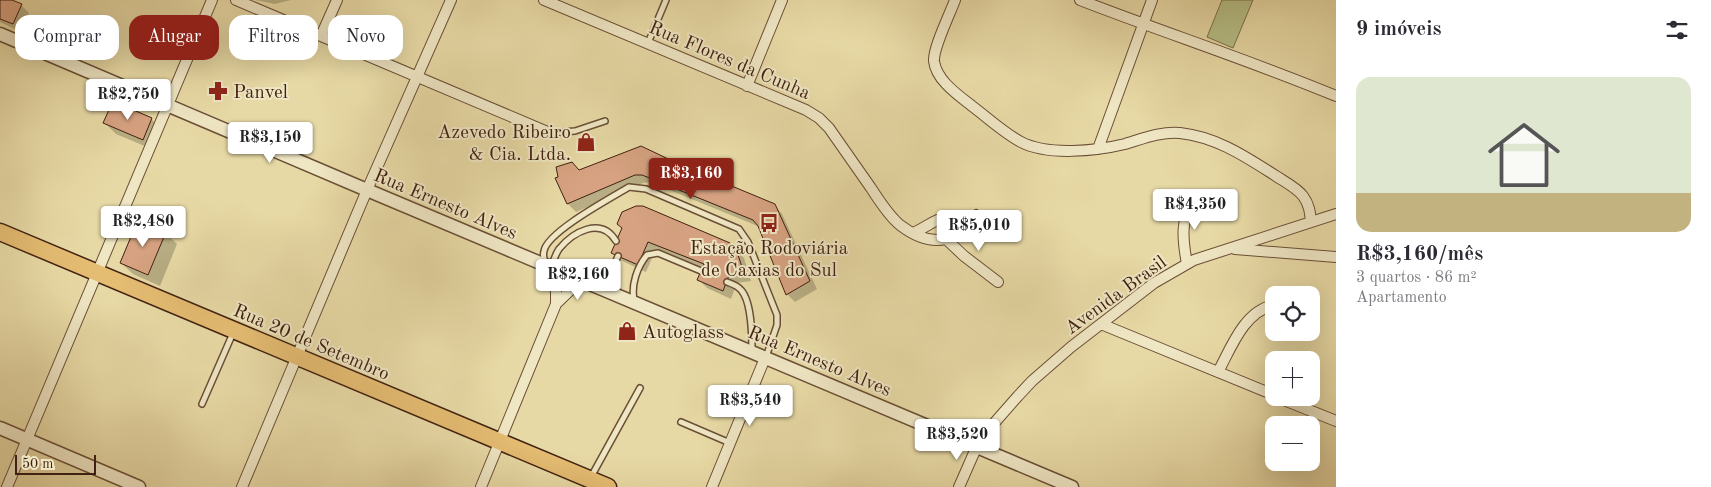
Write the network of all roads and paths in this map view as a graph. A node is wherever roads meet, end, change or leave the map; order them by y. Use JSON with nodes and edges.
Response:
{"nodes":[{"id":1,"x":212,"y":0,"type":"edge"},
{"id":2,"x":236,"y":0,"type":"edge"},
{"id":3,"x":337,"y":0,"type":"edge"},
{"id":4,"x":451,"y":0,"type":"edge"},
{"id":5,"x":544,"y":0,"type":"edge"},
{"id":6,"x":666,"y":0,"type":"edge"},
{"id":7,"x":782,"y":0,"type":"edge"},
{"id":8,"x":955,"y":0,"type":"edge"},
{"id":9,"x":1080,"y":0,"type":"edge"},
{"id":10,"x":1152,"y":0,"type":"edge"},
{"id":11,"x":1142,"y":24,"type":"junction"},
{"id":12,"x":0,"y":34,"type":"edge"},
{"id":13,"x":321,"y":36,"type":"junction"},
{"id":14,"x":648,"y":43,"type":"junction"},
{"id":15,"x":418,"y":77,"type":"junction"},
{"id":16,"x":747,"y":86,"type":"junction"},
{"id":17,"x":1336,"y":96,"type":"edge"},
{"id":18,"x":167,"y":105,"type":"junction"},
{"id":19,"x":605,"y":120,"type":"dead end"},
{"id":20,"x":550,"y":133,"type":"joint"},
{"id":21,"x":1098,"y":149,"type":"junction"},
{"id":22,"x":367,"y":190,"type":"junction"},
{"id":23,"x":1193,"y":196,"type":"dead end"},
{"id":24,"x":976,"y":213,"type":"dead end"},
{"id":25,"x":1336,"y":214,"type":"edge"},
{"id":26,"x":1311,"y":221,"type":"junction"},
{"id":27,"x":952,"y":224,"type":"junction"},
{"id":28,"x":0,"y":232,"type":"edge"},
{"id":29,"x":913,"y":233,"type":"junction"},
{"id":30,"x":946,"y":239,"type":"junction"},
{"id":31,"x":616,"y":241,"type":"dead end"},
{"id":32,"x":1227,"y":249,"type":"junction"},
{"id":33,"x":618,"y":256,"type":"dead end"},
{"id":34,"x":1336,"y":258,"type":"edge"},
{"id":35,"x":1186,"y":264,"type":"junction"},
{"id":36,"x":551,"y":268,"type":"junction"},
{"id":37,"x":701,"y":271,"type":"dead end"},
{"id":38,"x":97,"y":272,"type":"junction"},
{"id":39,"x":581,"y":280,"type":"junction"},
{"id":40,"x":727,"y":282,"type":"dead end"},
{"id":41,"x":998,"y":282,"type":"dead end"},
{"id":42,"x":556,"y":304,"type":"junction"},
{"id":43,"x":635,"y":304,"type":"junction"},
{"id":44,"x":1265,"y":309,"type":"edge"},
{"id":45,"x":1101,"y":324,"type":"junction"},
{"id":46,"x":235,"y":330,"type":"junction"},
{"id":47,"x":752,"y":352,"type":"junction"},
{"id":48,"x":297,"y":356,"type":"junction"},
{"id":49,"x":766,"y":358,"type":"junction"},
{"id":50,"x":1218,"y":372,"type":"junction"},
{"id":51,"x":640,"y":388,"type":"dead end"},
{"id":52,"x":1265,"y":391,"type":"edge"},
{"id":53,"x":202,"y":404,"type":"dead end"},
{"id":54,"x":1299,"y":406,"type":"edge"},
{"id":55,"x":1336,"y":421,"type":"edge"},
{"id":56,"x":681,"y":422,"type":"dead end"},
{"id":57,"x":0,"y":428,"type":"edge"},
{"id":58,"x":27,"y":440,"type":"junction"},
{"id":59,"x":499,"y":441,"type":"junction"},
{"id":60,"x":730,"y":443,"type":"junction"},
{"id":61,"x":978,"y":446,"type":"junction"},
{"id":62,"x":590,"y":479,"type":"junction"},
{"id":63,"x":7,"y":487,"type":"edge"},
{"id":64,"x":139,"y":487,"type":"edge"},
{"id":65,"x":242,"y":487,"type":"edge"},
{"id":66,"x":481,"y":487,"type":"edge"},
{"id":67,"x":608,"y":487,"type":"edge"},
{"id":68,"x":712,"y":487,"type":"edge"},
{"id":69,"x":959,"y":487,"type":"edge"},
{"id":70,"x":1072,"y":487,"type":"edge"}],
"edges":[{"from":1,"to":18,"type":"street"},
{"from":2,"to":13,"type":"street"},
{"from":3,"to":13,"type":"street"},
{"from":4,"to":15,"type":"street"},
{"from":5,"to":14,"type":"street","name":"Rua Flores da Cunha"},
{"from":6,"to":14,"type":"lane"},
{"from":7,"to":16,"type":"street"},
{"from":8,"to":21,"type":"street"},
{"from":9,"to":11,"type":"street"},
{"from":10,"to":11,"type":"street"},
{"from":11,"to":17,"type":"street"},
{"from":11,"to":21,"type":"street"},
{"from":12,"to":18,"type":"street","name":"Rua Ernesto Alves"},
{"from":13,"to":15,"type":"street"},
{"from":14,"to":16,"type":"street","name":"Rua Flores da Cunha"},
{"from":15,"to":20,"type":"street"},
{"from":15,"to":22,"type":"street"},
{"from":16,"to":29,"type":"street","name":"Rua Flores da Cunha"},
{"from":18,"to":22,"type":"street","name":"Rua Ernesto Alves"},
{"from":18,"to":38,"type":"street"},
{"from":19,"to":20,"type":"lane"},
{"from":21,"to":26,"type":"street"},
{"from":22,"to":36,"type":"street","name":"Rua Ernesto Alves"},
{"from":22,"to":48,"type":"street"},
{"from":23,"to":35,"type":"street"},
{"from":24,"to":27,"type":"lane"},
{"from":25,"to":26,"type":"street","name":"Avenida Brasil"},
{"from":26,"to":32,"type":"street","name":"Avenida Brasil"},
{"from":27,"to":29,"type":"street"},
{"from":27,"to":30,"type":"street"},
{"from":28,"to":38,"type":"main road","name":"Rua 20 de Setembro"},
{"from":29,"to":30,"type":"street","name":"Rua Flores da Cunha"},
{"from":30,"to":41,"type":"street"},
{"from":31,"to":36,"type":"lane"},
{"from":32,"to":34,"type":"street"},
{"from":32,"to":35,"type":"street","name":"Avenida Brasil"},
{"from":33,"to":39,"type":"lane"},
{"from":35,"to":45,"type":"street","name":"Avenida Brasil"},
{"from":36,"to":39,"type":"street","name":"Rua Ernesto Alves"},
{"from":36,"to":42,"type":"street"},
{"from":36,"to":49,"type":"lane"},
{"from":37,"to":43,"type":"lane"},
{"from":38,"to":46,"type":"main road","name":"Rua 20 de Setembro"},
{"from":38,"to":58,"type":"street"},
{"from":39,"to":42,"type":"street"},
{"from":39,"to":43,"type":"street","name":"Rua Ernesto Alves"},
{"from":40,"to":47,"type":"lane"},
{"from":42,"to":59,"type":"street"},
{"from":43,"to":47,"type":"street","name":"Rua Ernesto Alves"},
{"from":44,"to":50,"type":"street"},
{"from":45,"to":50,"type":"street"},
{"from":45,"to":61,"type":"street","name":"Avenida Brasil"},
{"from":46,"to":48,"type":"main road","name":"Rua 20 de Setembro"},
{"from":46,"to":53,"type":"lane"},
{"from":47,"to":49,"type":"street","name":"Rua Ernesto Alves"},
{"from":48,"to":59,"type":"main road","name":"Rua 20 de Setembro"},
{"from":48,"to":65,"type":"street"},
{"from":49,"to":60,"type":"street"},
{"from":49,"to":61,"type":"street","name":"Rua Ernesto Alves"},
{"from":50,"to":52,"type":"street"},
{"from":51,"to":62,"type":"lane"},
{"from":54,"to":55,"type":"street"},
{"from":56,"to":60,"type":"lane"},
{"from":57,"to":58,"type":"street"},
{"from":58,"to":63,"type":"street"},
{"from":58,"to":64,"type":"street"},
{"from":59,"to":62,"type":"main road","name":"Rua 20 de Setembro"},
{"from":59,"to":66,"type":"street"},
{"from":60,"to":68,"type":"street"},
{"from":61,"to":69,"type":"street","name":"Avenida Brasil"},
{"from":61,"to":70,"type":"street","name":"Rua Ernesto Alves"},
{"from":62,"to":67,"type":"main road","name":"Rua 20 de Setembro"}]}
